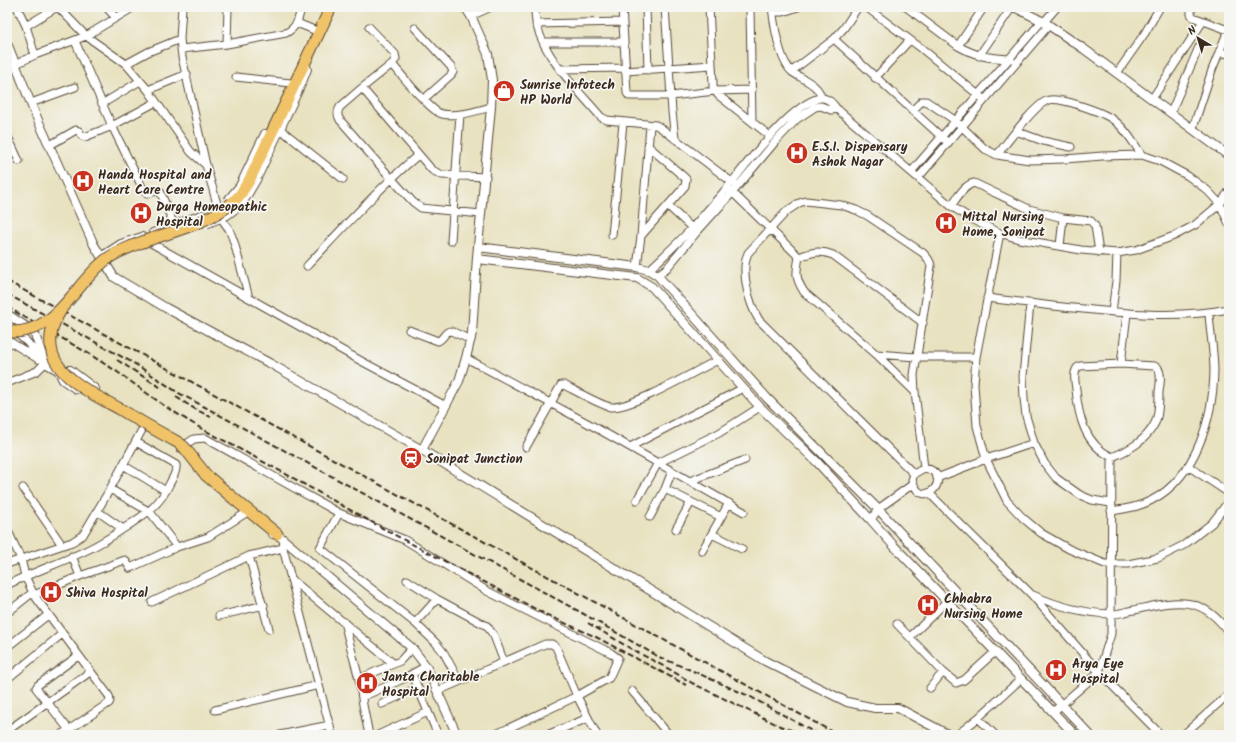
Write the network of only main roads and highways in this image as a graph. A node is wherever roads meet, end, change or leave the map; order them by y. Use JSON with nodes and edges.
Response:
{"nodes":[{"id":1,"x":331,"y":7,"type":"edge"},
{"id":2,"x":61,"y":310,"type":"junction"},
{"id":3,"x":7,"y":332,"type":"edge"},
{"id":4,"x":281,"y":541,"type":"road end"}],
"edges":[{"from":1,"to":2,"type":"highway","bridge":true},
{"from":2,"to":3,"type":"highway","bridge":true},
{"from":2,"to":4,"type":"highway","bridge":true}]}
